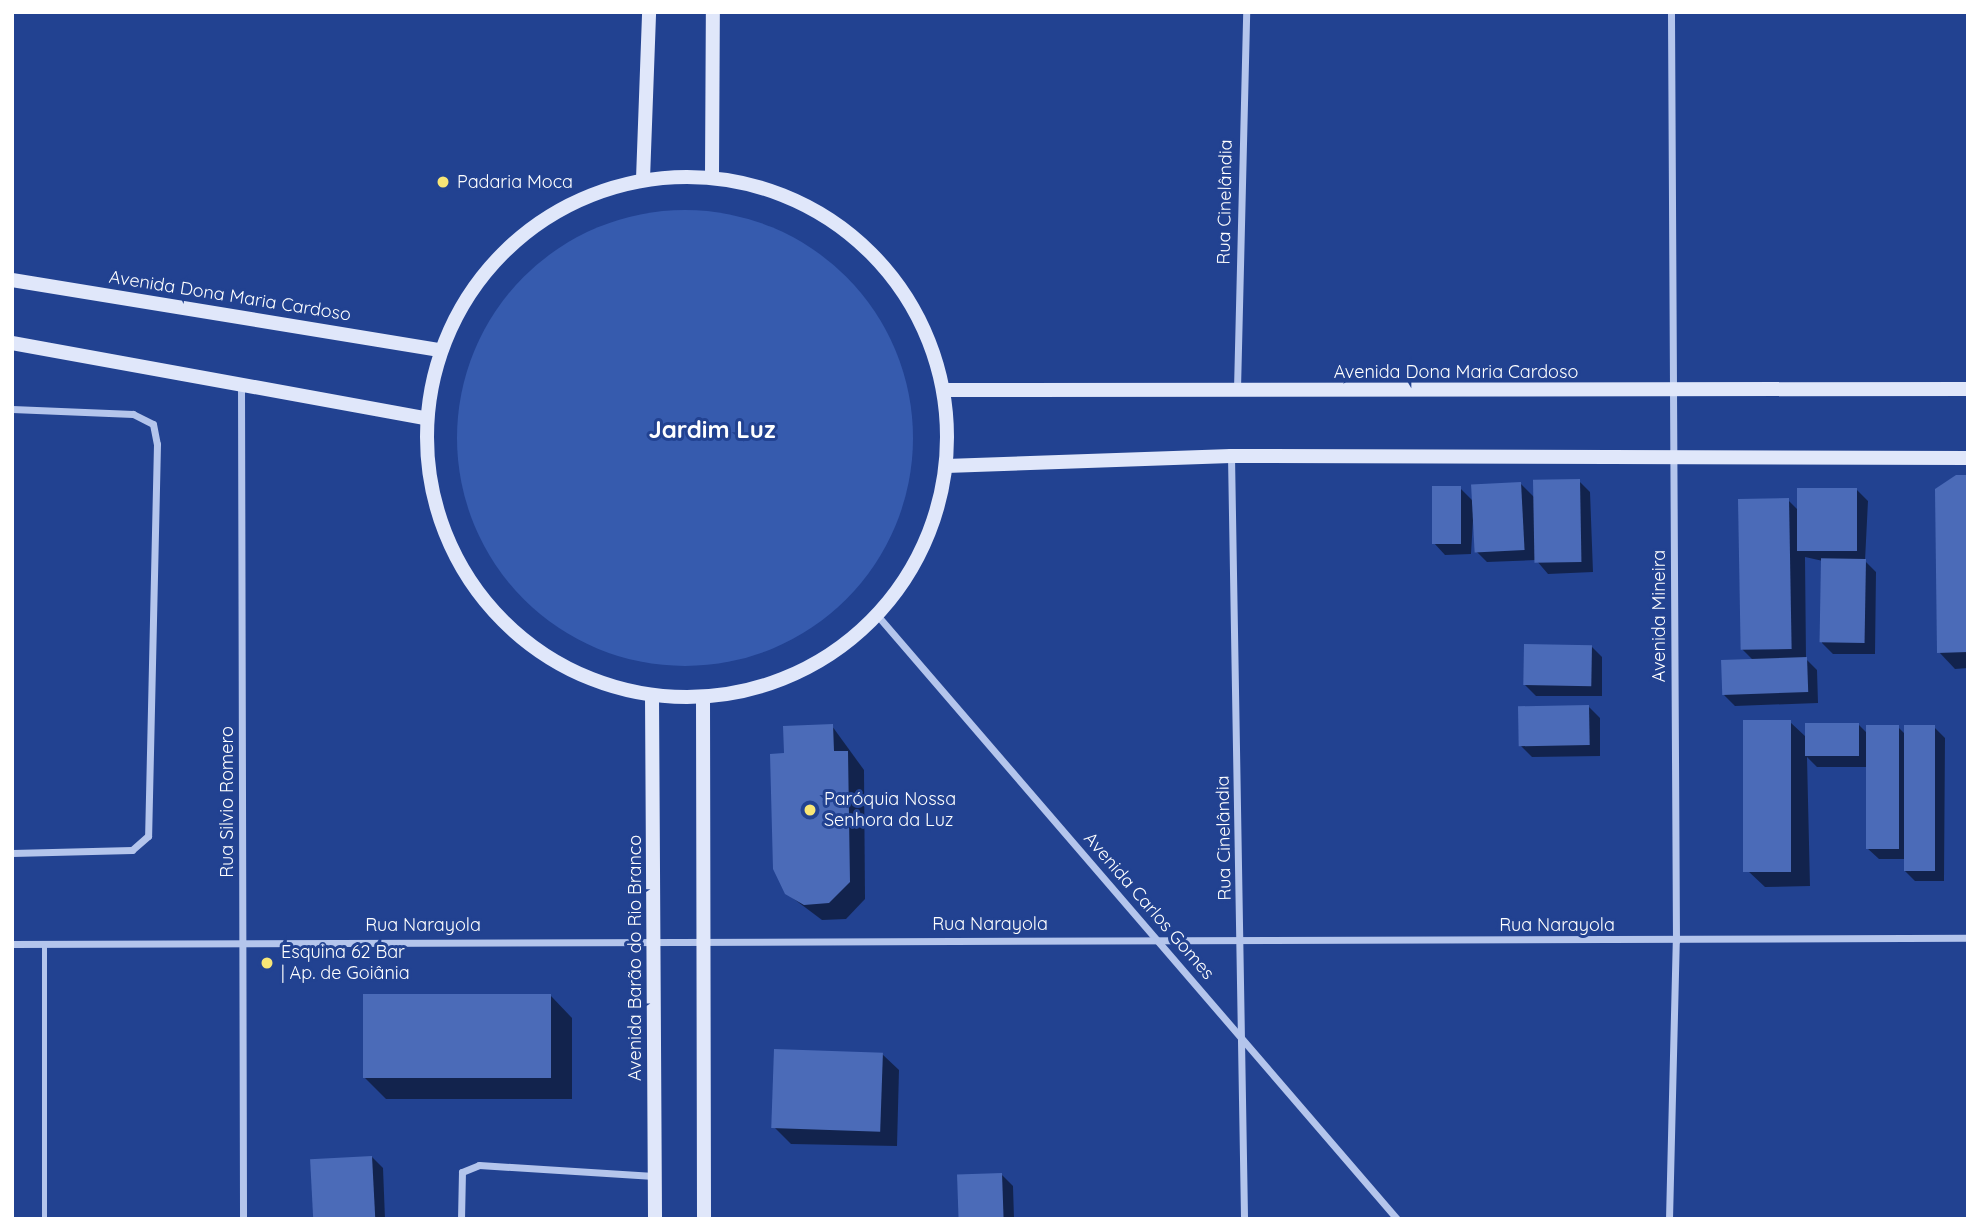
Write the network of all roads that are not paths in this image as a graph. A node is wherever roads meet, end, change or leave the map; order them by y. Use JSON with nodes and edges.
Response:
{"nodes":[{"id":1,"x":649,"y":12,"type":"edge"},
{"id":2,"x":713,"y":12,"type":"edge"},
{"id":3,"x":1246,"y":12,"type":"edge"},
{"id":4,"x":1671,"y":12,"type":"edge"},
{"id":5,"x":712,"y":176,"type":"junction"},
{"id":6,"x":643,"y":179,"type":"junction"},
{"id":7,"x":12,"y":280,"type":"edge"},
{"id":8,"x":12,"y":343,"type":"edge"},
{"id":9,"x":441,"y":350,"type":"junction"},
{"id":10,"x":241,"y":385,"type":"junction"},
{"id":11,"x":1968,"y":389,"type":"edge"},
{"id":12,"x":944,"y":390,"type":"junction"},
{"id":13,"x":1675,"y":390,"type":"junction"},
{"id":14,"x":1237,"y":393,"type":"junction"},
{"id":15,"x":12,"y":409,"type":"edge"},
{"id":16,"x":426,"y":418,"type":"junction"},
{"id":17,"x":1231,"y":456,"type":"junction"},
{"id":18,"x":1968,"y":458,"type":"edge"},
{"id":19,"x":1674,"y":460,"type":"junction"},
{"id":20,"x":946,"y":466,"type":"junction"},
{"id":21,"x":877,"y":615,"type":"junction"},
{"id":22,"x":652,"y":696,"type":"junction"},
{"id":23,"x":703,"y":698,"type":"junction"},
{"id":24,"x":12,"y":853,"type":"edge"},
{"id":25,"x":1968,"y":938,"type":"edge"},
{"id":26,"x":654,"y":939,"type":"junction"},
{"id":27,"x":704,"y":939,"type":"junction"},
{"id":28,"x":1157,"y":940,"type":"junction"},
{"id":29,"x":1242,"y":940,"type":"junction"},
{"id":30,"x":243,"y":942,"type":"junction"},
{"id":31,"x":1676,"y":942,"type":"junction"},
{"id":32,"x":44,"y":943,"type":"junction"},
{"id":33,"x":12,"y":944,"type":"edge"},
{"id":34,"x":1243,"y":1039,"type":"junction"},
{"id":35,"x":655,"y":1176,"type":"junction"},
{"id":36,"x":44,"y":1219,"type":"edge"},
{"id":37,"x":243,"y":1219,"type":"edge"},
{"id":38,"x":461,"y":1219,"type":"edge"},
{"id":39,"x":655,"y":1219,"type":"edge"},
{"id":40,"x":704,"y":1219,"type":"edge"},
{"id":41,"x":1244,"y":1219,"type":"edge"},
{"id":42,"x":1397,"y":1219,"type":"edge"},
{"id":43,"x":1669,"y":1219,"type":"edge"}],
"edges":[{"from":1,"to":6,"type":"street"},
{"from":2,"to":5,"type":"street"},
{"from":3,"to":14,"type":"street","name":"Rua Cinelândia"},
{"from":4,"to":13,"type":"street","name":"Avenida Mineira"},
{"from":5,"to":6,"type":"street"},
{"from":5,"to":12,"type":"street"},
{"from":6,"to":9,"type":"street"},
{"from":7,"to":9,"type":"street","name":"Avenida Dona Maria Cardoso"},
{"from":8,"to":10,"type":"street"},
{"from":9,"to":16,"type":"street"},
{"from":10,"to":16,"type":"street"},
{"from":10,"to":30,"type":"street","name":"Rua Silvio Romero"},
{"from":11,"to":13,"type":"street","name":"Avenida Dona Maria Cardoso"},
{"from":12,"to":14,"type":"street","name":"Avenida Dona Maria Cardoso"},
{"from":12,"to":20,"type":"street"},
{"from":13,"to":14,"type":"street","name":"Avenida Dona Maria Cardoso"},
{"from":13,"to":19,"type":"street","name":"Avenida Mineira"},
{"from":15,"to":24,"type":"street"},
{"from":16,"to":22,"type":"street"},
{"from":17,"to":19,"type":"street"},
{"from":17,"to":20,"type":"street"},
{"from":17,"to":29,"type":"street","name":"Rua Cinelândia"},
{"from":18,"to":19,"type":"street"},
{"from":19,"to":31,"type":"street","name":"Avenida Mineira"},
{"from":20,"to":21,"type":"street"},
{"from":21,"to":23,"type":"street"},
{"from":21,"to":28,"type":"street","name":"Avenida Carlos Gomes"},
{"from":22,"to":23,"type":"street"},
{"from":22,"to":26,"type":"street","name":"Avenida Barão do Rio Branco"},
{"from":23,"to":27,"type":"street"},
{"from":25,"to":31,"type":"street","name":"Rua Narayola"},
{"from":26,"to":27,"type":"street","name":"Rua Narayola"},
{"from":26,"to":30,"type":"street","name":"Rua Narayola"},
{"from":26,"to":35,"type":"street","name":"Avenida Barão do Rio Branco"},
{"from":27,"to":28,"type":"street","name":"Rua Narayola"},
{"from":27,"to":40,"type":"street"},
{"from":28,"to":29,"type":"street","name":"Rua Narayola"},
{"from":28,"to":34,"type":"street","name":"Avenida Carlos Gomes"},
{"from":29,"to":31,"type":"street","name":"Rua Narayola"},
{"from":29,"to":34,"type":"street","name":"Rua Cinelândia"},
{"from":30,"to":32,"type":"street","name":"Rua Narayola"},
{"from":30,"to":37,"type":"street","name":"Rua Silvio Romero"},
{"from":31,"to":43,"type":"street","name":"Avenida Mineira"},
{"from":32,"to":33,"type":"street","name":"Rua Narayola"},
{"from":32,"to":36,"type":"lane"},
{"from":34,"to":41,"type":"street","name":"Rua Cinelândia"},
{"from":34,"to":42,"type":"street","name":"Avenida Carlos Gomes"},
{"from":35,"to":38,"type":"street"},
{"from":35,"to":39,"type":"street","name":"Avenida Barão do Rio Branco"}]}
